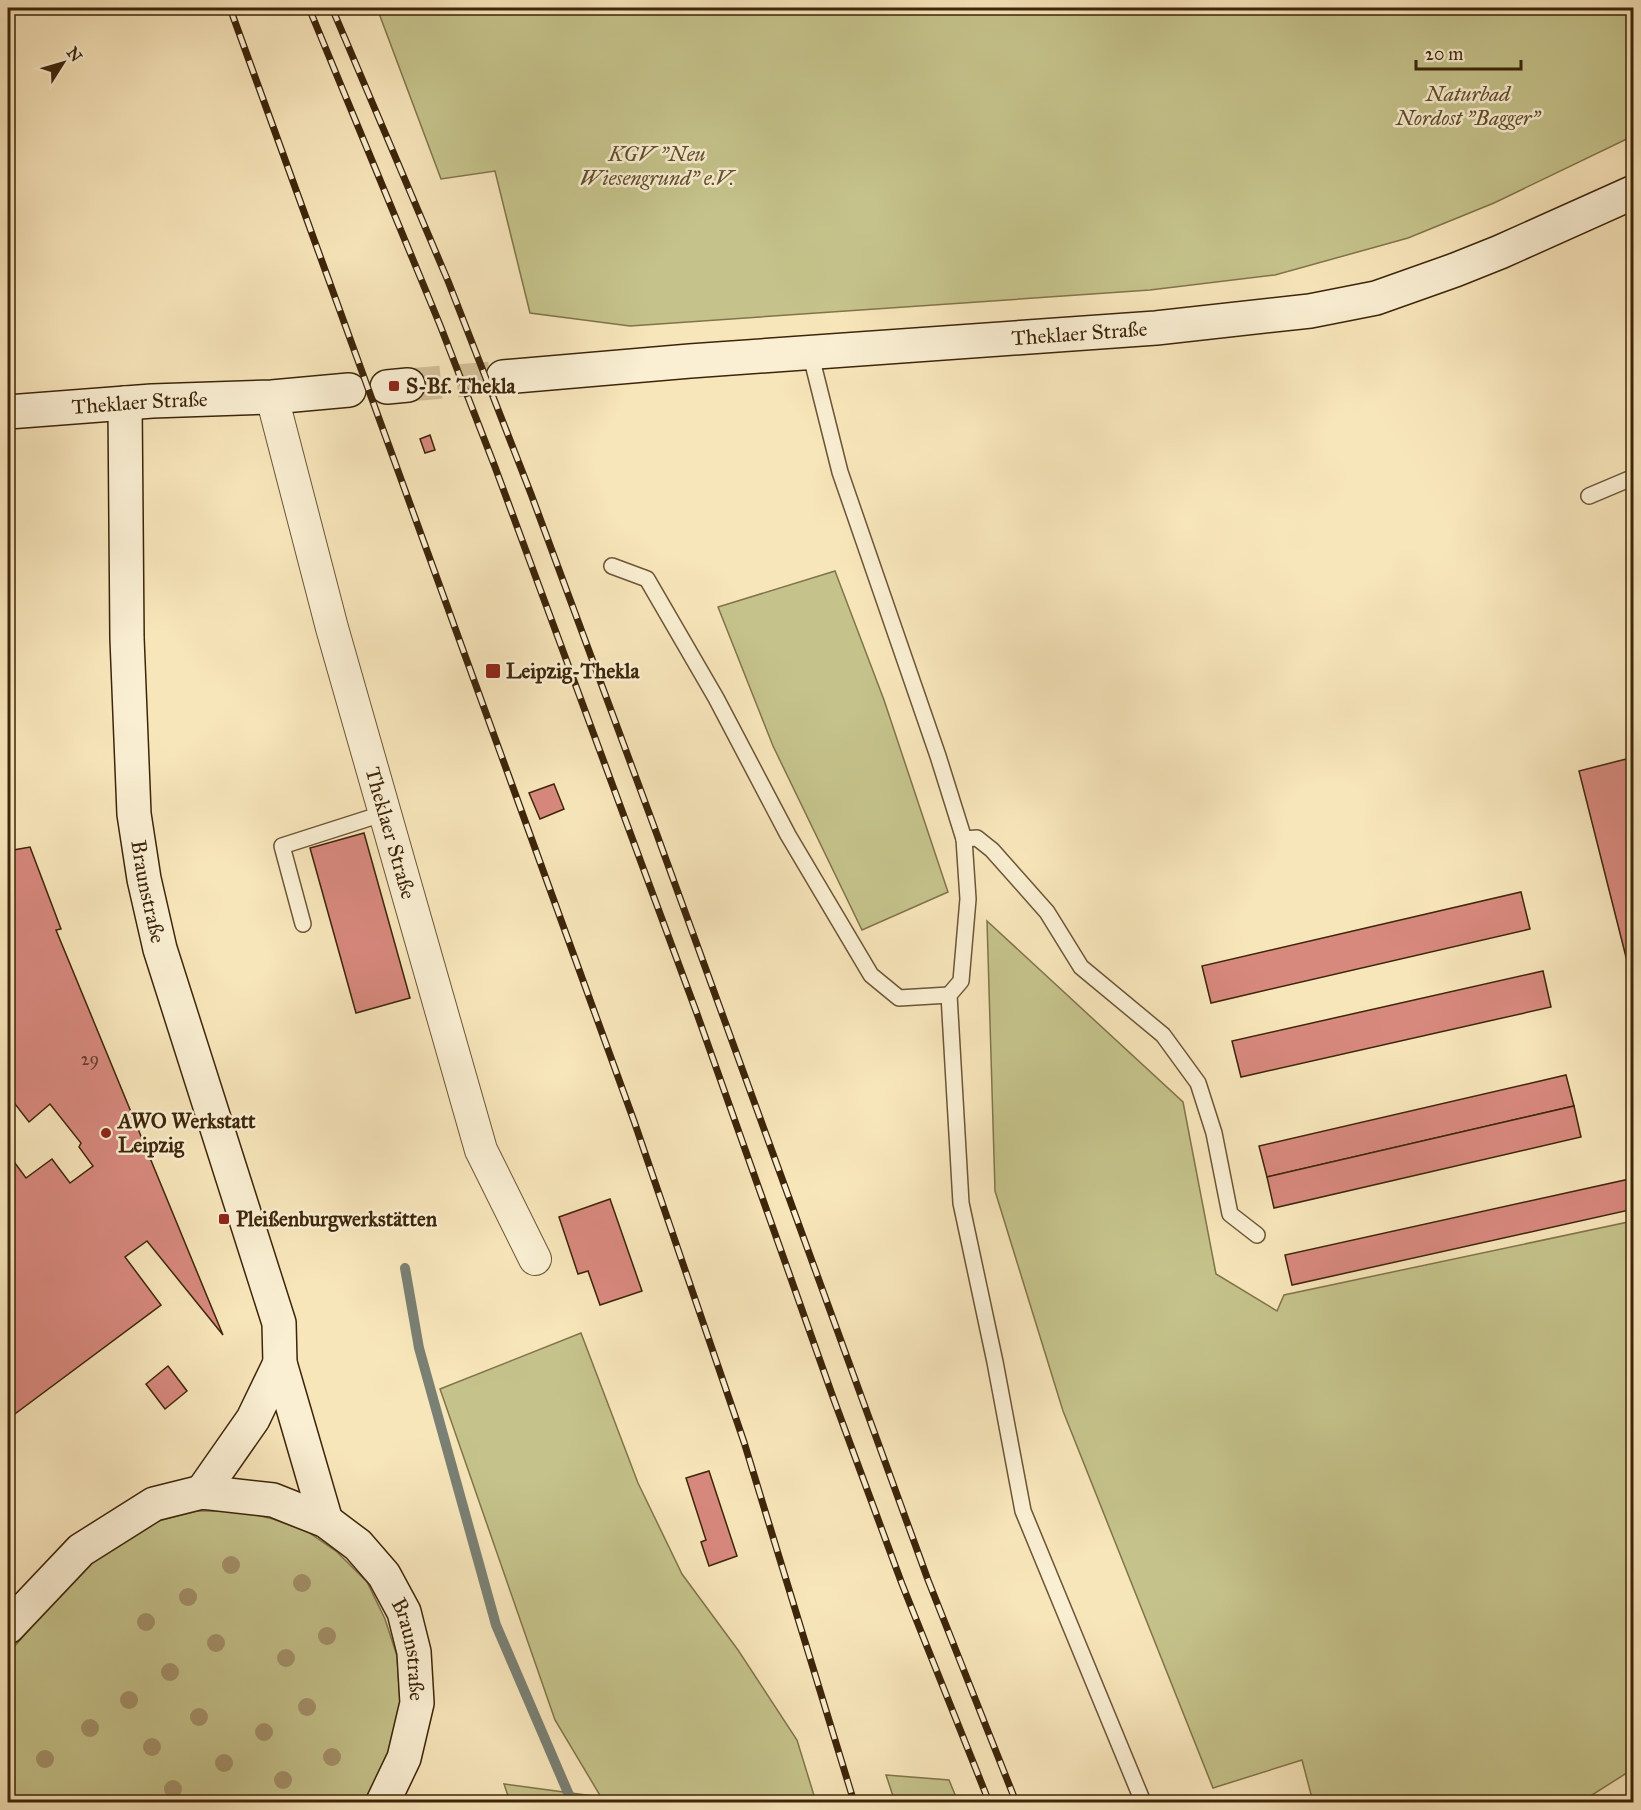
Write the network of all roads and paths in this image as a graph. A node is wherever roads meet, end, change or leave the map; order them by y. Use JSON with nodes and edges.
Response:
{"nodes":[{"id":1,"x":1633,"y":193,"type":"edge"},
{"id":2,"x":810,"y":352,"type":"junction"},
{"id":3,"x":503,"y":377,"type":"tunnel mouth"},
{"id":4,"x":349,"y":390,"type":"dead end"},
{"id":5,"x":273,"y":397,"type":"junction"},
{"id":6,"x":125,"y":403,"type":"junction"},
{"id":7,"x":8,"y":412,"type":"edge"},
{"id":8,"x":1634,"y":477,"type":"edge"},
{"id":9,"x":1589,"y":496,"type":"dead end"},
{"id":10,"x":612,"y":566,"type":"dead end"},
{"id":11,"x":385,"y":813,"type":"junction"},
{"id":12,"x":964,"y":839,"type":"junction"},
{"id":13,"x":303,"y":924,"type":"dead end"},
{"id":14,"x":949,"y":995,"type":"junction"},
{"id":15,"x":1257,"y":1235,"type":"dead end"},
{"id":16,"x":535,"y":1259,"type":"dead end"},
{"id":17,"x":280,"y":1363,"type":"junction"},
{"id":18,"x":202,"y":1492,"type":"junction"},
{"id":19,"x":326,"y":1521,"type":"junction"},
{"id":20,"x":8,"y":1627,"type":"edge"},
{"id":21,"x":383,"y":1803,"type":"edge"},
{"id":22,"x":1143,"y":1803,"type":"edge"}],
"edges":[{"from":1,"to":2,"type":"main road","name":"Theklaer Straße"},
{"from":2,"to":3,"type":"main road","name":"Theklaer Straße"},
{"from":2,"to":12,"type":"lane"},
{"from":4,"to":5,"type":"main road","name":"Theklaer Straße"},
{"from":5,"to":6,"type":"main road","name":"Theklaer Straße"},
{"from":5,"to":11,"type":"street","name":"Theklaer Straße"},
{"from":6,"to":7,"type":"main road","name":"Theklaer Straße"},
{"from":6,"to":17,"type":"main road","name":"Braunstraße"},
{"from":8,"to":9,"type":"lane"},
{"from":10,"to":14,"type":"lane"},
{"from":11,"to":13,"type":"lane"},
{"from":11,"to":16,"type":"street","name":"Theklaer Straße"},
{"from":12,"to":14,"type":"lane"},
{"from":12,"to":15,"type":"lane"},
{"from":14,"to":22,"type":"lane"},
{"from":17,"to":18,"type":"main road","name":"Braunstraße"},
{"from":17,"to":19,"type":"main road","name":"Braunstraße"},
{"from":18,"to":19,"type":"main road","name":"Braunstraße"},
{"from":18,"to":20,"type":"main road","name":"Braunstraße"},
{"from":19,"to":21,"type":"main road","name":"Braunstraße"}]}
